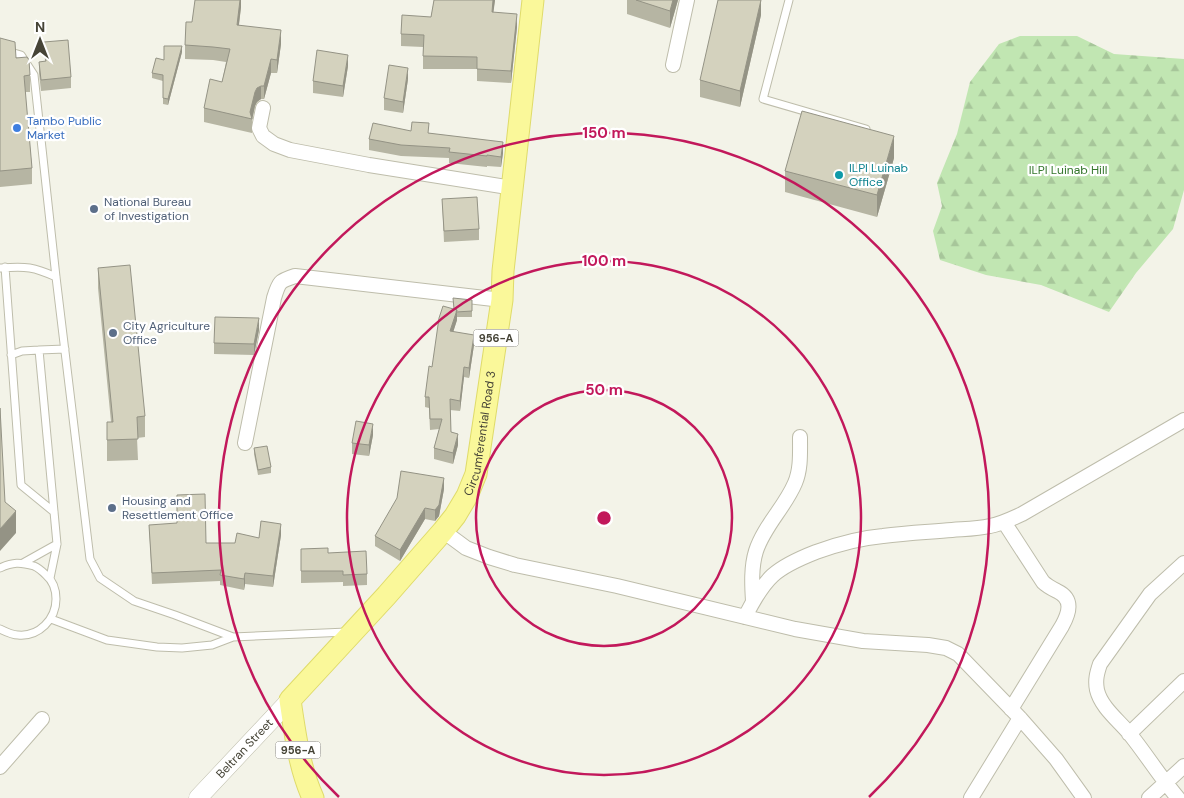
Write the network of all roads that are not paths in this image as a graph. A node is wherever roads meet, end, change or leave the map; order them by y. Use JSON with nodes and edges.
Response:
{"nodes":[{"id":1,"x":533,"y":0,"type":"edge"},
{"id":2,"x":687,"y":0,"type":"edge"},
{"id":3,"x":789,"y":0,"type":"edge"},
{"id":4,"x":0,"y":49,"type":"edge"},
{"id":5,"x":673,"y":65,"type":"dead end"},
{"id":6,"x":262,"y":108,"type":"dead end"},
{"id":7,"x":875,"y":131,"type":"edge"},
{"id":8,"x":512,"y":188,"type":"junction"},
{"id":9,"x":2,"y":268,"type":"edge"},
{"id":10,"x":56,"y":277,"type":"junction"},
{"id":11,"x":502,"y":300,"type":"junction"},
{"id":12,"x":65,"y":349,"type":"junction"},
{"id":13,"x":39,"y":350,"type":"junction"},
{"id":14,"x":11,"y":355,"type":"junction"},
{"id":15,"x":1184,"y":420,"type":"edge"},
{"id":16,"x":800,"y":437,"type":"dead end"},
{"id":17,"x":245,"y":442,"type":"dead end"},
{"id":18,"x":54,"y":512,"type":"junction"},
{"id":19,"x":1004,"y":522,"type":"junction"},
{"id":20,"x":443,"y":531,"type":"junction"},
{"id":21,"x":57,"y":544,"type":"junction"},
{"id":22,"x":23,"y":563,"type":"junction"},
{"id":23,"x":1184,"y":563,"type":"edge"},
{"id":24,"x":0,"y":568,"type":"edge"},
{"id":25,"x":50,"y":578,"type":"junction"},
{"id":26,"x":753,"y":602,"type":"junction"},
{"id":27,"x":745,"y":616,"type":"junction"},
{"id":28,"x":51,"y":619,"type":"junction"},
{"id":29,"x":0,"y":629,"type":"edge"},
{"id":30,"x":352,"y":632,"type":"junction"},
{"id":31,"x":233,"y":637,"type":"junction"},
{"id":32,"x":1184,"y":681,"type":"edge"},
{"id":33,"x":290,"y":700,"type":"junction"},
{"id":34,"x":1015,"y":713,"type":"junction"},
{"id":35,"x":42,"y":719,"type":"dead end"},
{"id":36,"x":1129,"y":734,"type":"junction"},
{"id":37,"x":1184,"y":766,"type":"edge"},
{"id":38,"x":0,"y":767,"type":"edge"},
{"id":39,"x":1165,"y":783,"type":"junction"},
{"id":40,"x":198,"y":798,"type":"edge"},
{"id":41,"x":313,"y":798,"type":"edge"},
{"id":42,"x":971,"y":798,"type":"edge"},
{"id":43,"x":1084,"y":798,"type":"edge"},
{"id":44,"x":1149,"y":798,"type":"edge"},
{"id":45,"x":1178,"y":798,"type":"edge"}],
"edges":[{"from":1,"to":8,"type":"main road","name":"Circumferential Road 3","number":"956-A"},
{"from":2,"to":5,"type":"street"},
{"from":3,"to":7,"type":"lane"},
{"from":4,"to":10,"type":"lane"},
{"from":6,"to":8,"type":"street"},
{"from":8,"to":11,"type":"main road","name":"Circumferential Road 3","number":"956-A"},
{"from":9,"to":10,"type":"lane"},
{"from":9,"to":14,"type":"lane"},
{"from":10,"to":12,"type":"lane"},
{"from":11,"to":17,"type":"street"},
{"from":11,"to":20,"type":"main road","name":"Circumferential Road 3","number":"956-A"},
{"from":12,"to":13,"type":"lane"},
{"from":12,"to":31,"type":"lane"},
{"from":13,"to":14,"type":"lane"},
{"from":13,"to":18,"type":"lane"},
{"from":14,"to":18,"type":"lane"},
{"from":15,"to":19,"type":"street"},
{"from":16,"to":26,"type":"street"},
{"from":18,"to":21,"type":"lane"},
{"from":19,"to":26,"type":"street"},
{"from":19,"to":34,"type":"street"},
{"from":20,"to":27,"type":"street"},
{"from":20,"to":30,"type":"main road","name":"Circumferential Road 3","number":"956-A"},
{"from":21,"to":22,"type":"lane"},
{"from":21,"to":25,"type":"lane"},
{"from":22,"to":24,"type":"lane"},
{"from":22,"to":25,"type":"lane"},
{"from":23,"to":36,"type":"street"},
{"from":25,"to":28,"type":"lane"},
{"from":26,"to":27,"type":"street"},
{"from":27,"to":34,"type":"street"},
{"from":28,"to":29,"type":"lane"},
{"from":28,"to":31,"type":"lane"},
{"from":30,"to":31,"type":"lane"},
{"from":30,"to":33,"type":"main road","name":"Circumferential Road 3","number":"956-A"},
{"from":32,"to":36,"type":"street"},
{"from":33,"to":40,"type":"street","name":"Beltran Street"},
{"from":33,"to":41,"type":"main road","number":"956-A"},
{"from":34,"to":42,"type":"street"},
{"from":34,"to":43,"type":"street"},
{"from":35,"to":38,"type":"street"},
{"from":36,"to":39,"type":"street"},
{"from":37,"to":39,"type":"street"},
{"from":39,"to":44,"type":"street"},
{"from":39,"to":45,"type":"street"}]}
